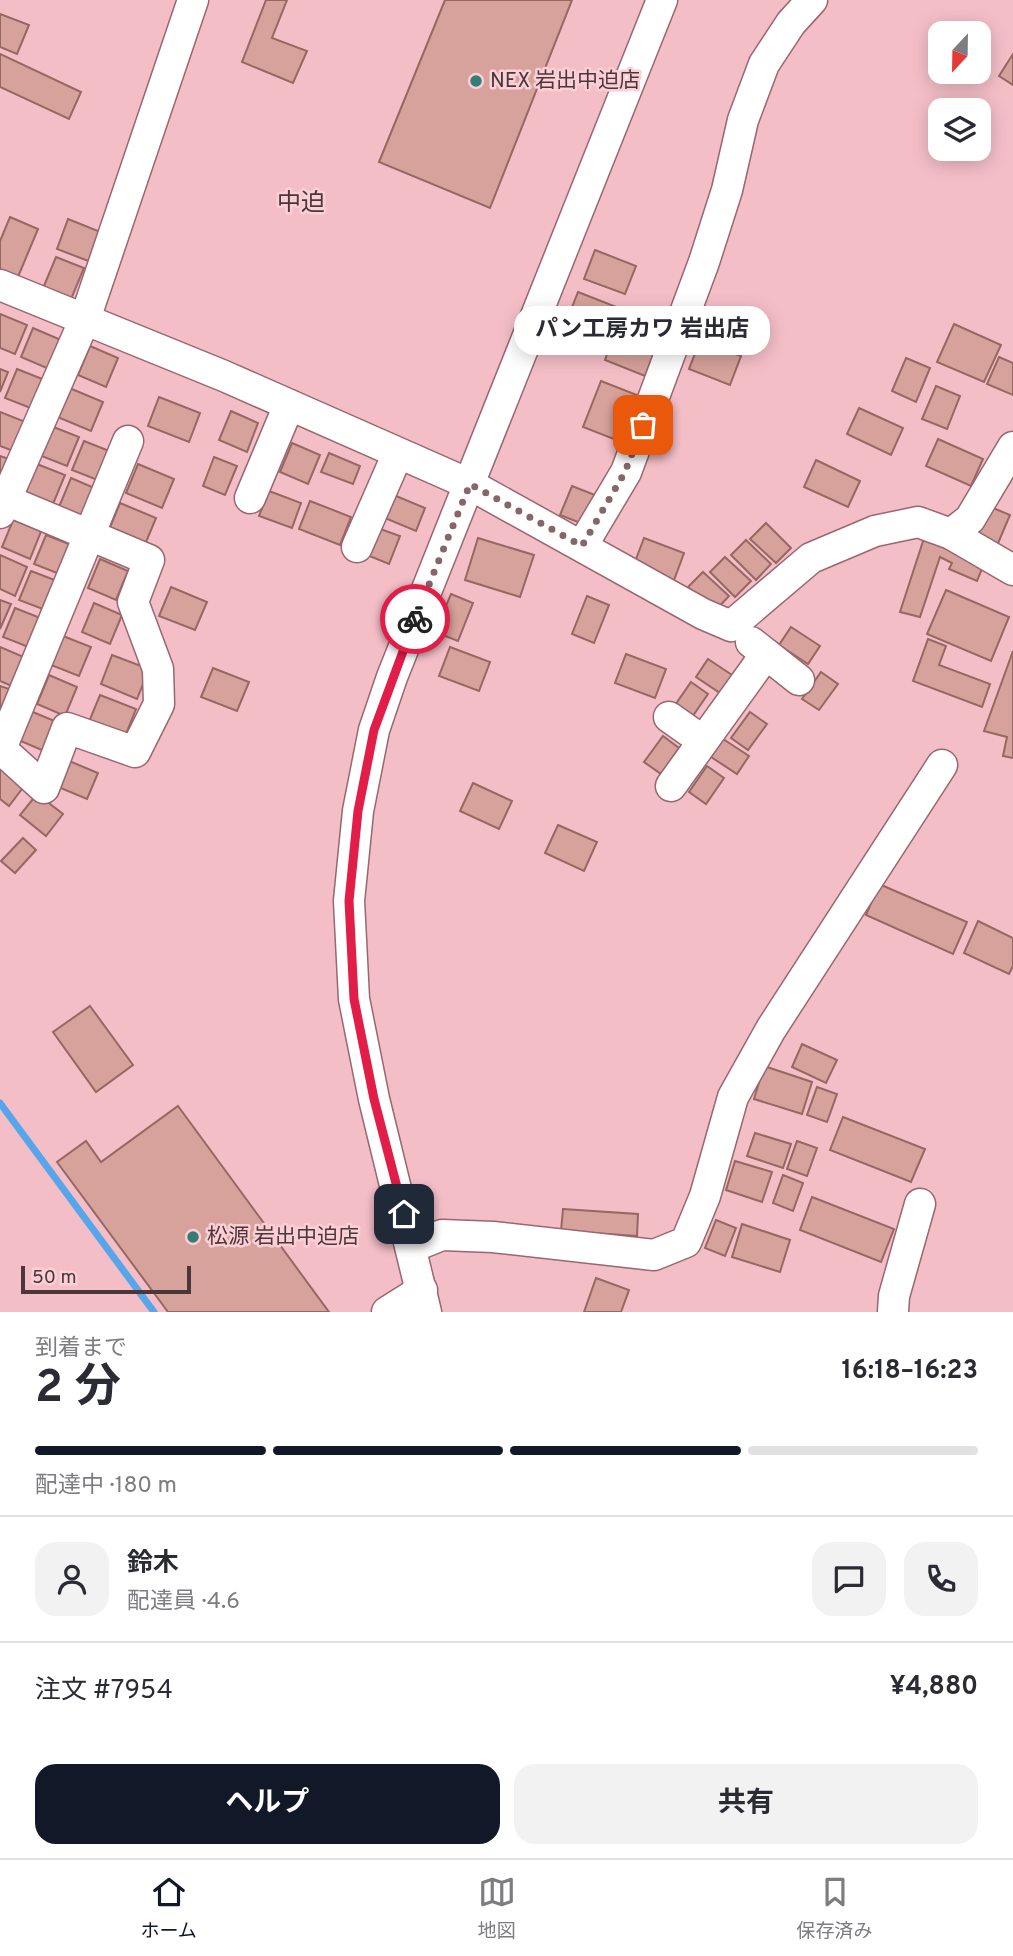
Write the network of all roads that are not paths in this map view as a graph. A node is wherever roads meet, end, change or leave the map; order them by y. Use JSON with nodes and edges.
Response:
{"nodes":[{"id":1,"x":193,"y":0,"type":"edge"},
{"id":2,"x":662,"y":0,"type":"edge"},
{"id":3,"x":812,"y":0,"type":"edge"},
{"id":4,"x":2,"y":290,"type":"edge"},
{"id":5,"x":85,"y":319,"type":"junction"},
{"id":6,"x":289,"y":405,"type":"junction"},
{"id":7,"x":128,"y":441,"type":"dead end"},
{"id":8,"x":1013,"y":447,"type":"edge"},
{"id":9,"x":398,"y":453,"type":"junction"},
{"id":10,"x":470,"y":484,"type":"junction"},
{"id":11,"x":250,"y":498,"type":"dead end"},
{"id":12,"x":3,"y":507,"type":"edge"},
{"id":13,"x":951,"y":534,"type":"junction"},
{"id":14,"x":89,"y":535,"type":"junction"},
{"id":15,"x":582,"y":546,"type":"junction"},
{"id":16,"x":357,"y":547,"type":"dead end"},
{"id":17,"x":1013,"y":570,"type":"edge"},
{"id":18,"x":731,"y":626,"type":"junction"},
{"id":19,"x":766,"y":654,"type":"junction"},
{"id":20,"x":799,"y":680,"type":"dead end"},
{"id":21,"x":669,"y":717,"type":"dead end"},
{"id":22,"x":703,"y":741,"type":"junction"},
{"id":23,"x":0,"y":749,"type":"edge"},
{"id":24,"x":942,"y":765,"type":"dead end"},
{"id":25,"x":671,"y":786,"type":"dead end"},
{"id":26,"x":920,"y":1204,"type":"dead end"},
{"id":27,"x":412,"y":1247,"type":"junction"},
{"id":28,"x":424,"y":1301,"type":"edge"},
{"id":29,"x":387,"y":1312,"type":"edge"},
{"id":30,"x":892,"y":1312,"type":"edge"}],
"edges":[{"from":1,"to":5,"type":"street"},
{"from":2,"to":10,"type":"street"},
{"from":3,"to":15,"type":"street"},
{"from":4,"to":5,"type":"street"},
{"from":5,"to":6,"type":"street"},
{"from":5,"to":12,"type":"street"},
{"from":6,"to":9,"type":"street"},
{"from":6,"to":11,"type":"street"},
{"from":7,"to":14,"type":"street"},
{"from":8,"to":13,"type":"street"},
{"from":9,"to":10,"type":"street"},
{"from":9,"to":16,"type":"street"},
{"from":10,"to":15,"type":"street"},
{"from":10,"to":27,"type":"street"},
{"from":12,"to":14,"type":"street"},
{"from":13,"to":17,"type":"street"},
{"from":13,"to":18,"type":"street"},
{"from":14,"to":23,"type":"street"},
{"from":14,"to":23,"type":"street"},
{"from":15,"to":18,"type":"street"},
{"from":18,"to":19,"type":"street"},
{"from":19,"to":20,"type":"street"},
{"from":19,"to":22,"type":"street"},
{"from":21,"to":22,"type":"street"},
{"from":22,"to":25,"type":"street"},
{"from":24,"to":27,"type":"street"},
{"from":26,"to":30,"type":"street"},
{"from":27,"to":28,"type":"street"},
{"from":28,"to":29,"type":"street"}]}
